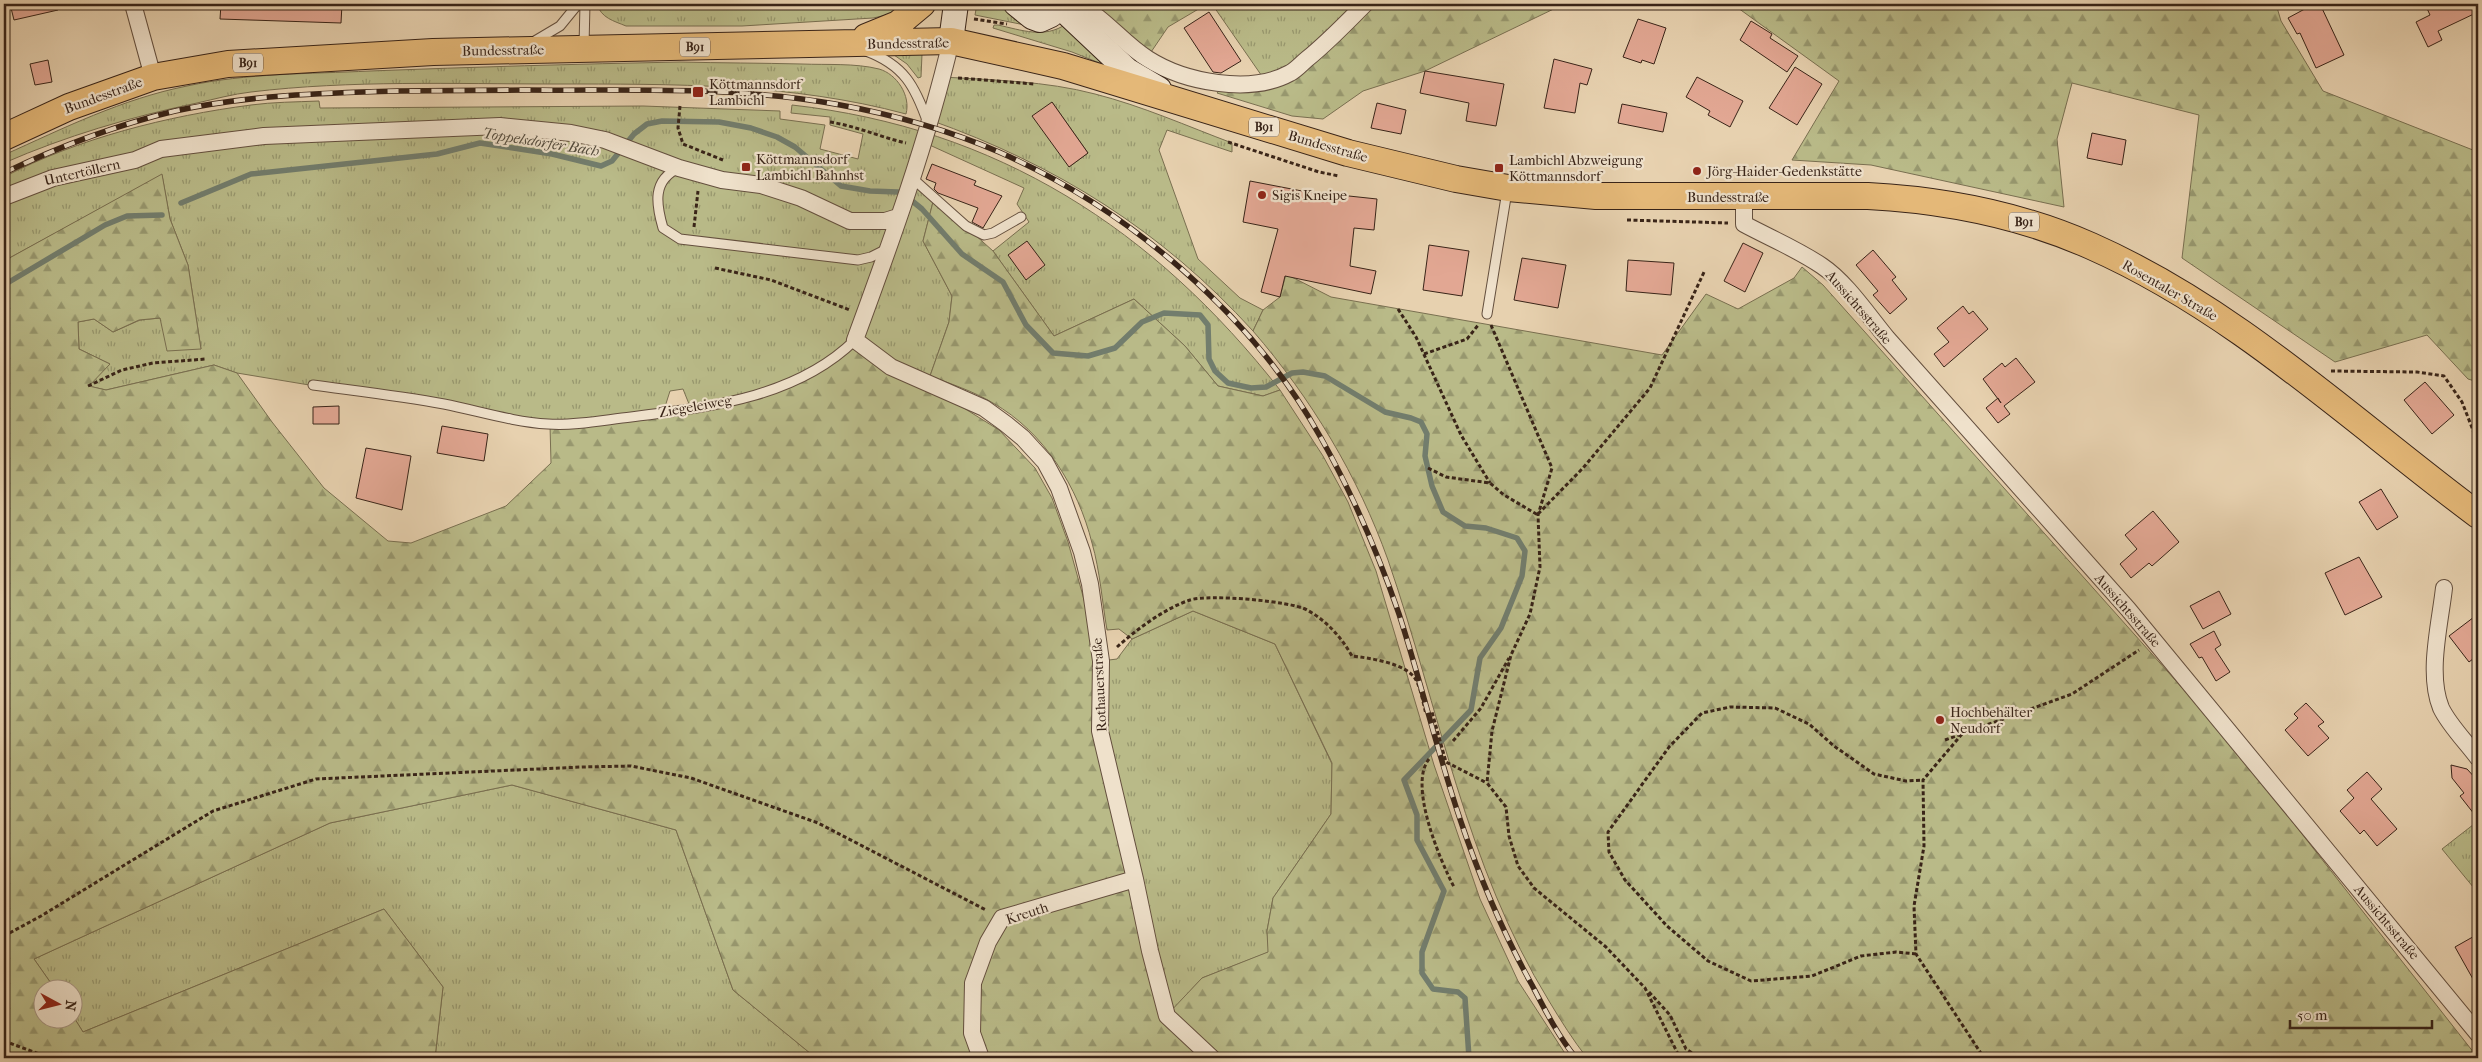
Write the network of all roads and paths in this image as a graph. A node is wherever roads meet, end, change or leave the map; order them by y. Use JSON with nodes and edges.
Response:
{"nodes":[{"id":1,"x":132,"y":4,"type":"edge"},
{"id":2,"x":578,"y":4,"type":"edge"},
{"id":3,"x":585,"y":4,"type":"edge"},
{"id":4,"x":922,"y":4,"type":"edge"},
{"id":5,"x":956,"y":4,"type":"edge"},
{"id":6,"x":1016,"y":4,"type":"edge"},
{"id":7,"x":1365,"y":4,"type":"edge"},
{"id":8,"x":1059,"y":5,"type":"edge"},
{"id":9,"x":951,"y":41,"type":"junction"},
{"id":10,"x":829,"y":45,"type":"junction"},
{"id":11,"x":584,"y":49,"type":"junction"},
{"id":12,"x":522,"y":50,"type":"junction"},
{"id":13,"x":153,"y":77,"type":"junction"},
{"id":14,"x":1180,"y":100,"type":"junction"},
{"id":15,"x":680,"y":106,"type":"dead end"},
{"id":16,"x":830,"y":122,"type":"dead end"},
{"id":17,"x":929,"y":126,"type":"junction"},
{"id":18,"x":4,"y":137,"type":"edge"},
{"id":19,"x":922,"y":144,"type":"junction"},
{"id":20,"x":730,"y":162,"type":"dead end"},
{"id":21,"x":679,"y":168,"type":"junction"},
{"id":22,"x":700,"y":174,"type":"junction"},
{"id":23,"x":911,"y":177,"type":"junction"},
{"id":24,"x":1508,"y":188,"type":"junction"},
{"id":25,"x":4,"y":197,"type":"edge"},
{"id":26,"x":1805,"y":197,"type":"joint"},
{"id":27,"x":1744,"y":198,"type":"junction"},
{"id":28,"x":898,"y":217,"type":"junction"},
{"id":29,"x":1021,"y":217,"type":"dead end"},
{"id":30,"x":692,"y":240,"type":"junction"},
{"id":31,"x":888,"y":249,"type":"junction"},
{"id":32,"x":715,"y":268,"type":"dead end"},
{"id":33,"x":1705,"y":270,"type":"dead end"},
{"id":34,"x":1398,"y":309,"type":"dead end"},
{"id":35,"x":1488,"y":314,"type":"junction"},
{"id":36,"x":864,"y":316,"type":"junction"},
{"id":37,"x":855,"y":340,"type":"junction"},
{"id":38,"x":1424,"y":354,"type":"junction"},
{"id":39,"x":206,"y":359,"type":"dead end"},
{"id":40,"x":2297,"y":374,"type":"junction"},
{"id":41,"x":313,"y":385,"type":"dead end"},
{"id":42,"x":88,"y":386,"type":"dead end"},
{"id":43,"x":2478,"y":443,"type":"edge"},
{"id":44,"x":1428,"y":468,"type":"dead end"},
{"id":45,"x":1490,"y":483,"type":"junction"},
{"id":46,"x":1538,"y":515,"type":"junction"},
{"id":47,"x":2478,"y":515,"type":"edge"},
{"id":48,"x":2444,"y":588,"type":"dead end"},
{"id":49,"x":2154,"y":640,"type":"junction"},
{"id":50,"x":1511,"y":655,"type":"junction"},
{"id":51,"x":1101,"y":661,"type":"junction"},
{"id":52,"x":1962,"y":734,"type":"junction"},
{"id":53,"x":1453,"y":740,"type":"dead end"},
{"id":54,"x":1944,"y":740,"type":"dead end"},
{"id":55,"x":2478,"y":758,"type":"edge"},
{"id":56,"x":1429,"y":759,"type":"dead end"},
{"id":57,"x":1923,"y":780,"type":"junction"},
{"id":58,"x":1487,"y":783,"type":"junction"},
{"id":59,"x":1135,"y":879,"type":"junction"},
{"id":60,"x":1454,"y":887,"type":"dead end"},
{"id":61,"x":1002,"y":918,"type":"junction"},
{"id":62,"x":4,"y":936,"type":"edge"},
{"id":63,"x":1916,"y":954,"type":"junction"},
{"id":64,"x":1645,"y":988,"type":"junction"},
{"id":65,"x":2478,"y":1034,"type":"edge"},
{"id":66,"x":4,"y":1041,"type":"edge"},
{"id":67,"x":50,"y":1058,"type":"edge"},
{"id":68,"x":981,"y":1058,"type":"edge"},
{"id":69,"x":1212,"y":1058,"type":"edge"},
{"id":70,"x":1680,"y":1058,"type":"edge"},
{"id":71,"x":1700,"y":1058,"type":"edge"},
{"id":72,"x":1984,"y":1058,"type":"edge"}],
"edges":[{"from":1,"to":13,"type":"street"},
{"from":2,"to":12,"type":"lane"},
{"from":3,"to":11,"type":"lane"},
{"from":4,"to":10,"type":"main road"},
{"from":5,"to":9,"type":"main road"},
{"from":6,"to":8,"type":"main road"},
{"from":7,"to":8,"type":"street"},
{"from":8,"to":14,"type":"main road"},
{"from":9,"to":10,"type":"main road","name":"Bundesstraße","number":"B91"},
{"from":9,"to":14,"type":"main road","name":"Bundesstraße","number":"B91"},
{"from":9,"to":17,"type":"street","name":"Ziegeleiweg"},
{"from":10,"to":11,"type":"main road","name":"Bundesstraße","number":"B91"},
{"from":10,"to":17,"type":"lane"},
{"from":11,"to":12,"type":"main road","name":"Bundesstraße","number":"B91"},
{"from":12,"to":13,"type":"main road","name":"Bundesstraße","number":"B91"},
{"from":13,"to":18,"type":"main road","name":"Bundesstraße","number":"B91"},
{"from":14,"to":24,"type":"main road","name":"Bundesstraße","number":"B91"},
{"from":15,"to":20,"type":"path"},
{"from":16,"to":19,"type":"path"},
{"from":17,"to":19,"type":"street","name":"Ziegeleiweg"},
{"from":19,"to":23,"type":"street","name":"Ziegeleiweg"},
{"from":21,"to":22,"type":"street","name":"Untertöllern"},
{"from":21,"to":25,"type":"street","name":"Untertöllern"},
{"from":21,"to":30,"type":"lane"},
{"from":22,"to":28,"type":"street","name":"Untertöllern"},
{"from":22,"to":30,"type":"path"},
{"from":23,"to":28,"type":"street","name":"Ziegeleiweg"},
{"from":23,"to":29,"type":"lane"},
{"from":24,"to":27,"type":"main road","name":"Bundesstraße","number":"B91"},
{"from":24,"to":35,"type":"lane"},
{"from":26,"to":27,"type":"main road","name":"Bundesstraße","number":"B91"},
{"from":26,"to":40,"type":"main road","name":"Rosentaler Straße","number":"B91"},
{"from":27,"to":49,"type":"street","name":"Aussichtsstraße"},
{"from":28,"to":31,"type":"street","name":"Ziegeleiweg"},
{"from":30,"to":31,"type":"lane"},
{"from":31,"to":36,"type":"street","name":"Ziegeleiweg"},
{"from":32,"to":36,"type":"path"},
{"from":33,"to":46,"type":"path"},
{"from":34,"to":38,"type":"path"},
{"from":35,"to":38,"type":"path"},
{"from":35,"to":46,"type":"path"},
{"from":36,"to":37,"type":"street","name":"Ziegeleiweg"},
{"from":37,"to":41,"type":"lane","name":"Ziegeleiweg"},
{"from":37,"to":51,"type":"street","name":"Rothauerstraße"},
{"from":38,"to":45,"type":"path"},
{"from":39,"to":42,"type":"path"},
{"from":40,"to":43,"type":"path"},
{"from":40,"to":47,"type":"main road","name":"Rosentaler Straße","number":"B91"},
{"from":44,"to":45,"type":"path"},
{"from":45,"to":46,"type":"path"},
{"from":46,"to":50,"type":"path"},
{"from":48,"to":55,"type":"street"},
{"from":49,"to":52,"type":"path"},
{"from":49,"to":65,"type":"street","name":"Aussichtsstraße"},
{"from":50,"to":53,"type":"path"},
{"from":50,"to":58,"type":"path"},
{"from":51,"to":58,"type":"path"},
{"from":51,"to":59,"type":"street","name":"Rothauerstraße"},
{"from":52,"to":54,"type":"path"},
{"from":52,"to":57,"type":"path"},
{"from":56,"to":60,"type":"path"},
{"from":57,"to":63,"type":"path"},
{"from":57,"to":63,"type":"path"},
{"from":58,"to":64,"type":"path"},
{"from":59,"to":61,"type":"street","name":"Kreuth"},
{"from":59,"to":69,"type":"street","name":"Rothauerstraße"},
{"from":61,"to":62,"type":"path"},
{"from":61,"to":68,"type":"street","name":"Kreuth"},
{"from":63,"to":72,"type":"path"},
{"from":64,"to":70,"type":"path"},
{"from":64,"to":71,"type":"path"},
{"from":66,"to":67,"type":"path"}]}
